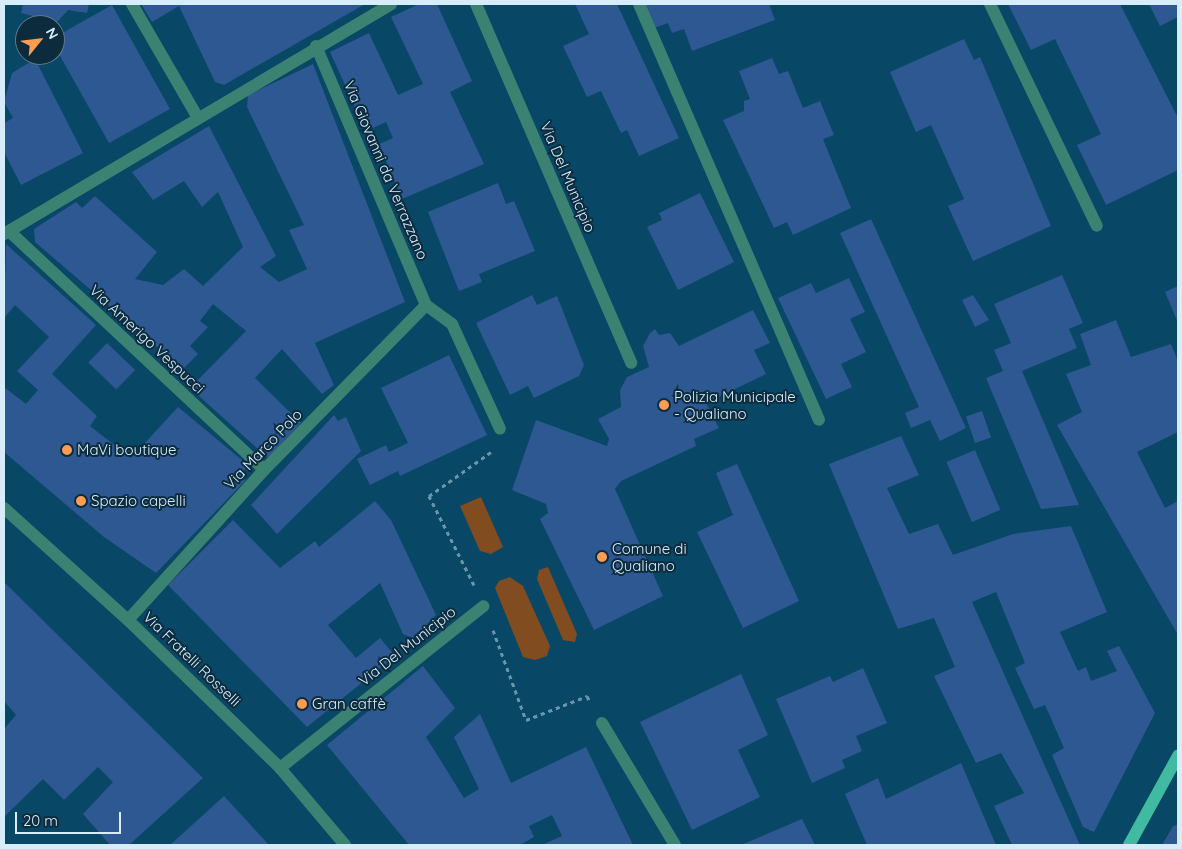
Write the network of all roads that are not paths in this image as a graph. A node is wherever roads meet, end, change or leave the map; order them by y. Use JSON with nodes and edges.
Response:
{"nodes":[{"id":1,"x":132,"y":4,"type":"edge"},
{"id":2,"x":391,"y":4,"type":"edge"},
{"id":3,"x":476,"y":4,"type":"edge"},
{"id":4,"x":639,"y":4,"type":"edge"},
{"id":5,"x":990,"y":4,"type":"edge"},
{"id":6,"x":316,"y":46,"type":"junction"},
{"id":7,"x":198,"y":118,"type":"junction"},
{"id":8,"x":1097,"y":226,"type":"dead end"},
{"id":9,"x":6,"y":233,"type":"edge"},
{"id":10,"x":426,"y":305,"type":"junction"},
{"id":11,"x":631,"y":363,"type":"dead end"},
{"id":12,"x":819,"y":420,"type":"dead end"},
{"id":13,"x":500,"y":429,"type":"dead end"},
{"id":14,"x":264,"y":470,"type":"junction"},
{"id":15,"x":4,"y":508,"type":"edge"},
{"id":16,"x":484,"y":606,"type":"dead end"},
{"id":17,"x":128,"y":620,"type":"junction"},
{"id":18,"x":602,"y":723,"type":"dead end"},
{"id":19,"x":1178,"y":756,"type":"edge"},
{"id":20,"x":280,"y":768,"type":"junction"},
{"id":21,"x":345,"y":845,"type":"edge"},
{"id":22,"x":675,"y":845,"type":"edge"},
{"id":23,"x":1129,"y":845,"type":"edge"}],
"edges":[{"from":1,"to":7,"type":"street"},
{"from":2,"to":6,"type":"street"},
{"from":3,"to":11,"type":"street","name":"Via Del Municipio"},
{"from":4,"to":12,"type":"street"},
{"from":5,"to":8,"type":"street"},
{"from":6,"to":7,"type":"street"},
{"from":6,"to":10,"type":"street","name":"Via Giovanni da Verrazzano"},
{"from":7,"to":9,"type":"street"},
{"from":9,"to":14,"type":"street","name":"Via Amerigo Vespucci"},
{"from":10,"to":13,"type":"street"},
{"from":10,"to":14,"type":"street","name":"Via Marco Polo"},
{"from":14,"to":17,"type":"street","name":"Via Marco Polo"},
{"from":15,"to":17,"type":"street","name":"Via Fratelli Rosselli"},
{"from":16,"to":20,"type":"street","name":"Via Del Municipio"},
{"from":17,"to":20,"type":"street","name":"Via Fratelli Rosselli"},
{"from":18,"to":22,"type":"street"},
{"from":19,"to":23,"type":"main road"},
{"from":20,"to":21,"type":"street","name":"Via Fratelli Rosselli"}]}
